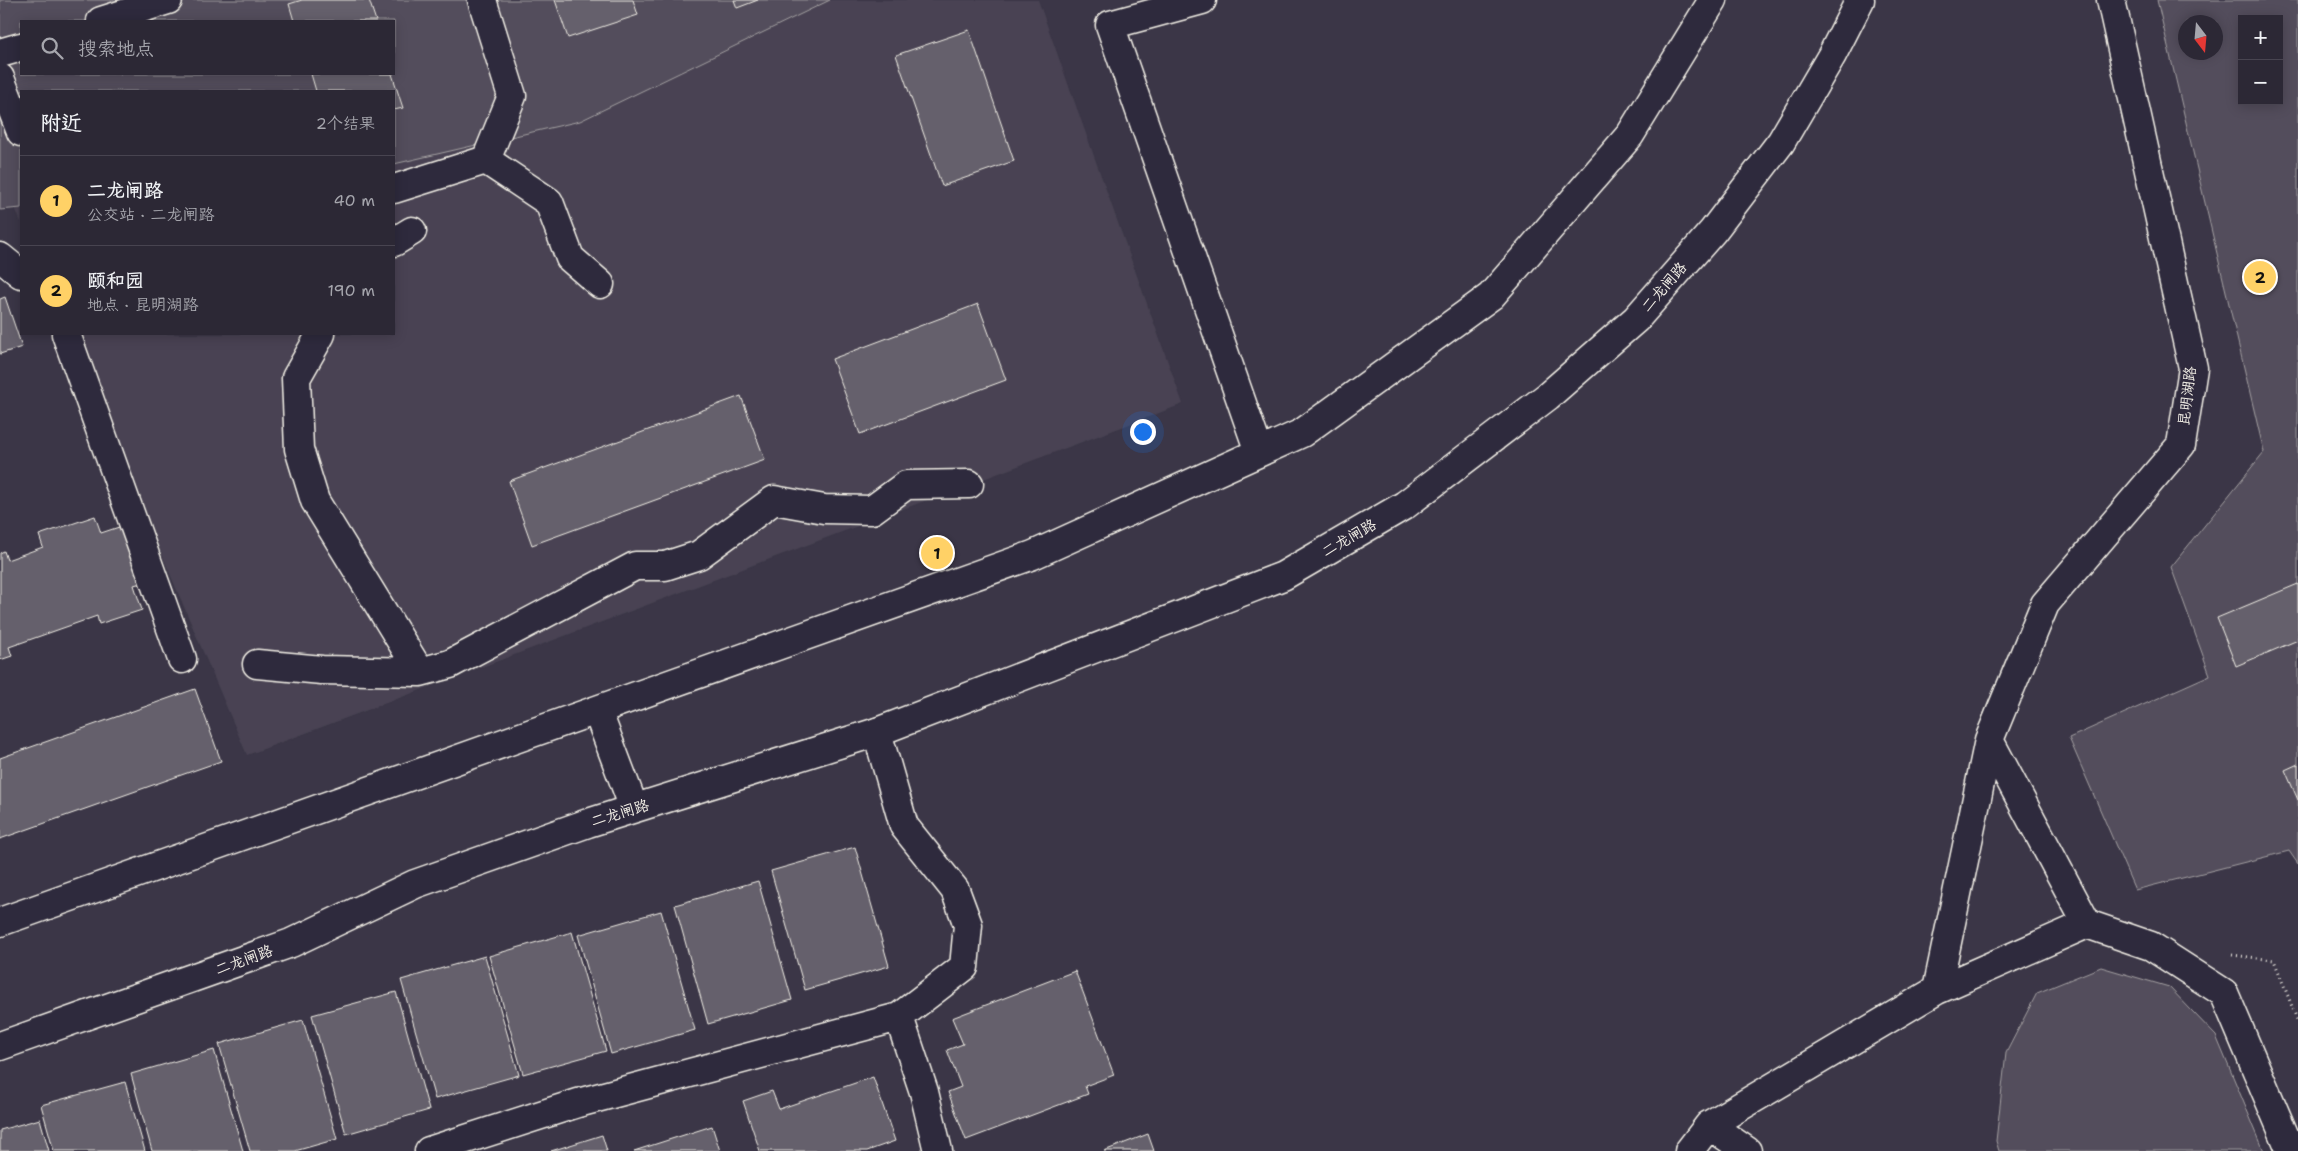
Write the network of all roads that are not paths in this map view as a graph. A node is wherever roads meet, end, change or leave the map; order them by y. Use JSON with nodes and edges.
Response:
{"nodes":[{"id":1,"x":168,"y":0,"type":"edge"},
{"id":2,"x":482,"y":0,"type":"edge"},
{"id":3,"x":1202,"y":0,"type":"edge"},
{"id":4,"x":1713,"y":0,"type":"edge"},
{"id":5,"x":1860,"y":0,"type":"edge"},
{"id":6,"x":2111,"y":0,"type":"edge"},
{"id":7,"x":104,"y":20,"type":"edge"},
{"id":8,"x":20,"y":46,"type":"edge"},
{"id":9,"x":0,"y":53,"type":"edge"},
{"id":10,"x":0,"y":78,"type":"edge"},
{"id":11,"x":20,"y":129,"type":"edge"},
{"id":12,"x":486,"y":160,"type":"junction"},
{"id":13,"x":395,"y":189,"type":"edge"},
{"id":14,"x":0,"y":257,"type":"edge"},
{"id":15,"x":20,"y":273,"type":"edge"},
{"id":16,"x":600,"y":284,"type":"dead end"},
{"id":17,"x":66,"y":335,"type":"edge"},
{"id":18,"x":320,"y":335,"type":"edge"},
{"id":19,"x":1259,"y":452,"type":"junction"},
{"id":20,"x":968,"y":484,"type":"dead end"},
{"id":21,"x":182,"y":659,"type":"dead end"},
{"id":22,"x":257,"y":664,"type":"dead end"},
{"id":23,"x":420,"y":672,"type":"junction"},
{"id":24,"x":597,"y":710,"type":"junction"},
{"id":25,"x":877,"y":732,"type":"junction"},
{"id":26,"x":1989,"y":740,"type":"junction"},
{"id":27,"x":634,"y":808,"type":"junction"},
{"id":28,"x":0,"y":922,"type":"edge"},
{"id":29,"x":2087,"y":924,"type":"junction"},
{"id":30,"x":1938,"y":990,"type":"junction"},
{"id":31,"x":899,"y":1017,"type":"junction"},
{"id":32,"x":0,"y":1046,"type":"edge"},
{"id":33,"x":1709,"y":1125,"type":"junction"},
{"id":34,"x":429,"y":1151,"type":"edge"},
{"id":35,"x":938,"y":1151,"type":"edge"},
{"id":36,"x":1689,"y":1151,"type":"edge"},
{"id":37,"x":1747,"y":1151,"type":"edge"},
{"id":38,"x":2291,"y":1151,"type":"edge"}],
"edges":[{"from":1,"to":7,"type":"main road"},
{"from":2,"to":12,"type":"main road"},
{"from":3,"to":19,"type":"main road"},
{"from":4,"to":19,"type":"main road"},
{"from":5,"to":25,"type":"main road","name":"二龙闸路"},
{"from":6,"to":26,"type":"main road","name":"昆明湖路"},
{"from":8,"to":9,"type":"main road"},
{"from":10,"to":11,"type":"main road"},
{"from":12,"to":13,"type":"main road"},
{"from":12,"to":16,"type":"main road"},
{"from":14,"to":15,"type":"main road"},
{"from":17,"to":21,"type":"main road"},
{"from":18,"to":23,"type":"main road"},
{"from":19,"to":24,"type":"main road"},
{"from":20,"to":23,"type":"main road"},
{"from":22,"to":23,"type":"main road"},
{"from":24,"to":27,"type":"main road"},
{"from":24,"to":28,"type":"main road"},
{"from":25,"to":27,"type":"main road","name":"二龙闸路"},
{"from":25,"to":31,"type":"main road"},
{"from":26,"to":29,"type":"main road"},
{"from":26,"to":30,"type":"main road","name":"昆明湖路"},
{"from":27,"to":32,"type":"main road","name":"二龙闸路"},
{"from":29,"to":30,"type":"main road"},
{"from":29,"to":38,"type":"main road"},
{"from":30,"to":33,"type":"main road"},
{"from":31,"to":34,"type":"main road"},
{"from":31,"to":35,"type":"main road"},
{"from":33,"to":36,"type":"main road"},
{"from":33,"to":37,"type":"main road"}]}
